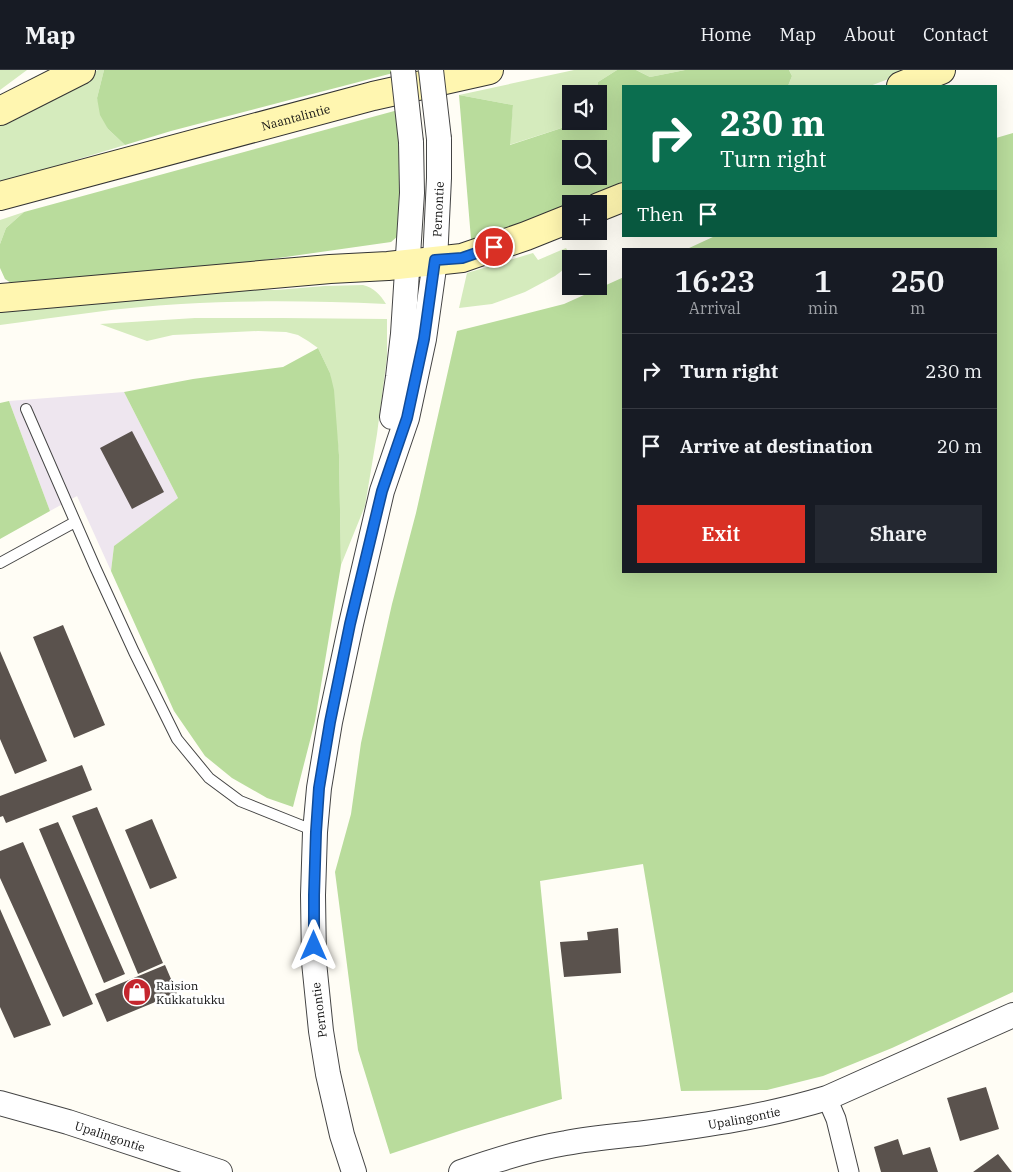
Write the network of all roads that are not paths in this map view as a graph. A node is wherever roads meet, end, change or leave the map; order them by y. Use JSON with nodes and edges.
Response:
{"nodes":[{"id":1,"x":81,"y":70,"type":"edge"},
{"id":2,"x":403,"y":70,"type":"edge"},
{"id":3,"x":431,"y":70,"type":"edge"},
{"id":4,"x":489,"y":70,"type":"edge"},
{"id":5,"x":942,"y":70,"type":"edge"},
{"id":6,"x":904,"y":85,"type":"edge"},
{"id":7,"x":0,"y":111,"type":"edge"},
{"id":8,"x":104,"y":168,"type":"junction"},
{"id":9,"x":0,"y":196,"type":"edge"},
{"id":10,"x":622,"y":198,"type":"edge"},
{"id":11,"x":0,"y":204,"type":"edge"},
{"id":12,"x":607,"y":204,"type":"edge"},
{"id":13,"x":562,"y":222,"type":"edge"},
{"id":14,"x":435,"y":260,"type":"junction"},
{"id":15,"x":407,"y":264,"type":"junction"},
{"id":16,"x":0,"y":298,"type":"edge"},
{"id":17,"x":26,"y":409,"type":"dead end"},
{"id":18,"x":382,"y":491,"type":"junction"},
{"id":19,"x":75,"y":522,"type":"junction"},
{"id":20,"x":0,"y":564,"type":"edge"},
{"id":21,"x":316,"y":832,"type":"junction"},
{"id":22,"x":1013,"y":1015,"type":"edge"},
{"id":23,"x":828,"y":1098,"type":"junction"},
{"id":24,"x":0,"y":1103,"type":"edge"},
{"id":25,"x":220,"y":1172,"type":"edge"},
{"id":26,"x":354,"y":1172,"type":"edge"},
{"id":27,"x":460,"y":1172,"type":"edge"},
{"id":28,"x":849,"y":1172,"type":"edge"}],
"edges":[{"from":1,"to":7,"type":"main road"},
{"from":2,"to":15,"type":"street","name":"Pernontie","bridge":true},
{"from":3,"to":14,"type":"street","name":"Pernontie","bridge":true},
{"from":4,"to":8,"type":"main road","name":"Naantalintie"},
{"from":5,"to":6,"type":"main road"},
{"from":8,"to":9,"type":"main road","name":"Naantalintie"},
{"from":8,"to":11,"type":"main road","name":"Naantalintie"},
{"from":10,"to":12,"type":"main road"},
{"from":13,"to":14,"type":"main road"},
{"from":14,"to":15,"type":"main road"},
{"from":14,"to":18,"type":"street","name":"Pernontie"},
{"from":15,"to":16,"type":"main road"},
{"from":15,"to":18,"type":"street","name":"Pernontie"},
{"from":17,"to":19,"type":"lane"},
{"from":18,"to":21,"type":"street","name":"Pernontie"},
{"from":19,"to":20,"type":"lane"},
{"from":19,"to":21,"type":"lane"},
{"from":21,"to":26,"type":"street","name":"Pernontie"},
{"from":22,"to":23,"type":"street","name":"Upalingontie"},
{"from":23,"to":27,"type":"street","name":"Upalingontie"},
{"from":23,"to":28,"type":"street"},
{"from":24,"to":25,"type":"street","name":"Upalingontie"}]}
